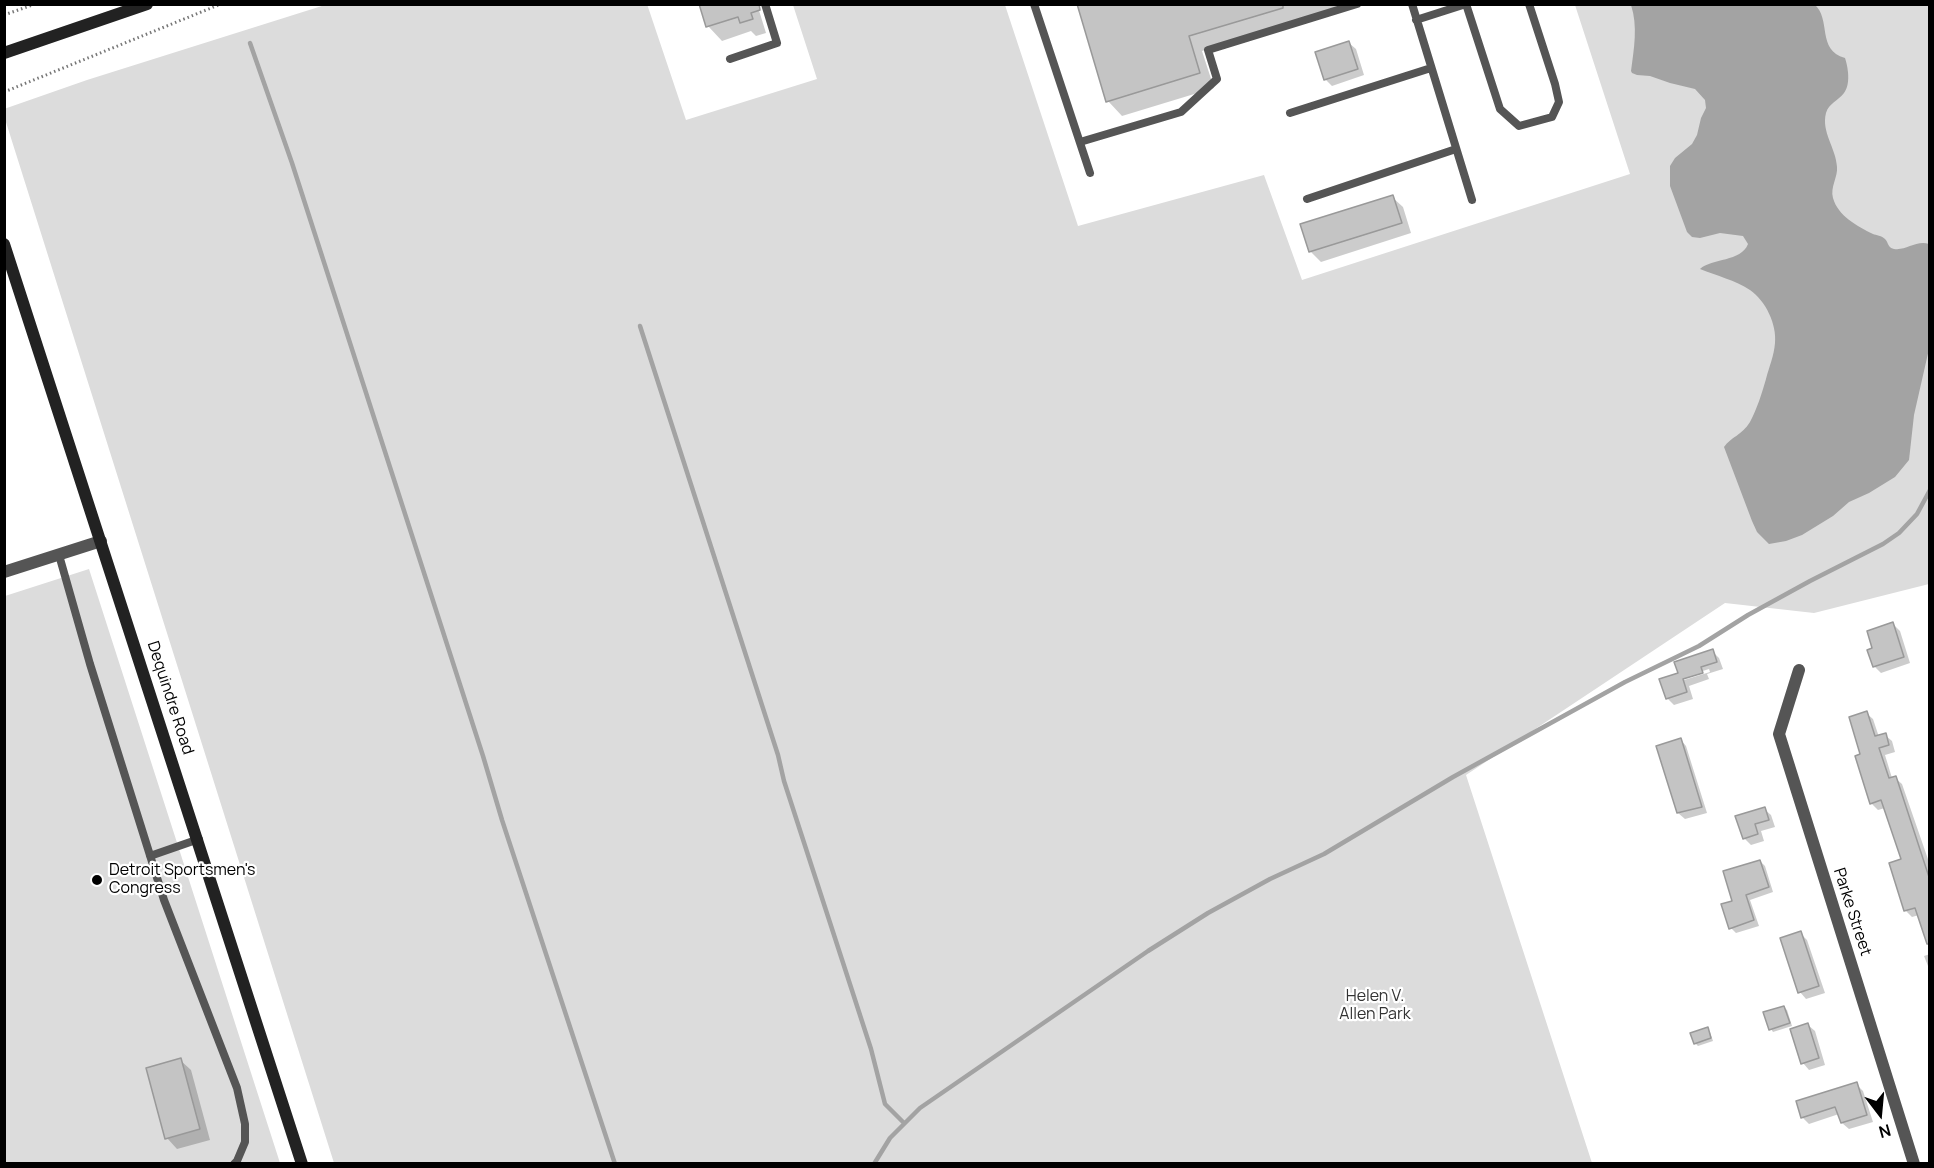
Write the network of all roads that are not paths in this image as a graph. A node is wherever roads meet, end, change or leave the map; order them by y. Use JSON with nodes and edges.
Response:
{"nodes":[{"id":1,"x":147,"y":4,"type":"edge"},
{"id":2,"x":765,"y":4,"type":"edge"},
{"id":3,"x":1034,"y":4,"type":"edge"},
{"id":4,"x":1357,"y":4,"type":"edge"},
{"id":5,"x":1412,"y":4,"type":"edge"},
{"id":6,"x":1529,"y":4,"type":"edge"},
{"id":7,"x":1416,"y":20,"type":"junction"},
{"id":8,"x":4,"y":53,"type":"edge"},
{"id":9,"x":730,"y":59,"type":"dead end"},
{"id":10,"x":1431,"y":68,"type":"junction"},
{"id":11,"x":1290,"y":112,"type":"dead end"},
{"id":12,"x":1080,"y":142,"type":"junction"},
{"id":13,"x":1456,"y":149,"type":"junction"},
{"id":14,"x":1090,"y":173,"type":"dead end"},
{"id":15,"x":1307,"y":199,"type":"dead end"},
{"id":16,"x":1472,"y":200,"type":"dead end"},
{"id":17,"x":4,"y":244,"type":"edge"},
{"id":18,"x":101,"y":541,"type":"junction"},
{"id":19,"x":59,"y":555,"type":"junction"},
{"id":20,"x":4,"y":572,"type":"edge"},
{"id":21,"x":1799,"y":670,"type":"dead end"},
{"id":22,"x":199,"y":839,"type":"junction"},
{"id":23,"x":150,"y":856,"type":"junction"},
{"id":24,"x":234,"y":1164,"type":"edge"},
{"id":25,"x":302,"y":1164,"type":"edge"},
{"id":26,"x":1914,"y":1164,"type":"edge"}],
"edges":[{"from":1,"to":8,"type":"main road"},
{"from":2,"to":9,"type":"lane"},
{"from":3,"to":12,"type":"lane"},
{"from":4,"to":12,"type":"lane"},
{"from":5,"to":7,"type":"lane"},
{"from":6,"to":7,"type":"lane"},
{"from":7,"to":10,"type":"lane"},
{"from":10,"to":11,"type":"lane"},
{"from":10,"to":13,"type":"lane"},
{"from":12,"to":14,"type":"lane"},
{"from":13,"to":15,"type":"lane"},
{"from":13,"to":16,"type":"lane"},
{"from":17,"to":18,"type":"main road","name":"Dequindre Road"},
{"from":18,"to":19,"type":"street"},
{"from":18,"to":22,"type":"main road","name":"Dequindre Road"},
{"from":19,"to":20,"type":"street"},
{"from":19,"to":23,"type":"lane"},
{"from":21,"to":26,"type":"street","name":"Parke Street"},
{"from":22,"to":23,"type":"lane"},
{"from":22,"to":25,"type":"main road","name":"Dequindre Road"},
{"from":23,"to":24,"type":"lane"}]}
